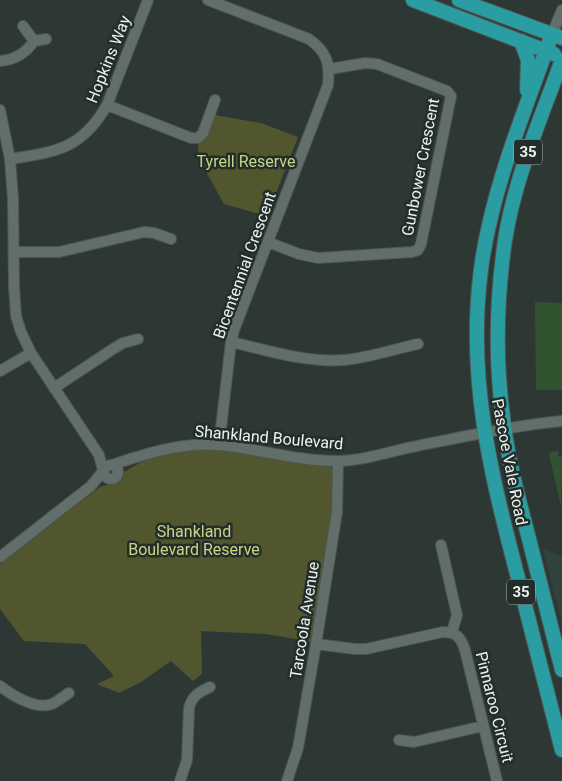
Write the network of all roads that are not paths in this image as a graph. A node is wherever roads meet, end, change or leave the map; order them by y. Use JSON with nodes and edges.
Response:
{"nodes":[{"id":1,"x":148,"y":0,"type":"edge"},
{"id":2,"x":208,"y":0,"type":"edge"},
{"id":3,"x":413,"y":0,"type":"edge"},
{"id":4,"x":459,"y":0,"type":"edge"},
{"id":5,"x":562,"y":10,"type":"edge"},
{"id":6,"x":23,"y":26,"type":"dead end"},
{"id":7,"x":557,"y":36,"type":"edge"},
{"id":8,"x":46,"y":39,"type":"dead end"},
{"id":9,"x":34,"y":41,"type":"junction"},
{"id":10,"x":521,"y":41,"type":"junction"},
{"id":11,"x":546,"y":51,"type":"junction"},
{"id":12,"x":562,"y":58,"type":"edge"},
{"id":13,"x":0,"y":61,"type":"edge"},
{"id":14,"x":330,"y":69,"type":"junction"},
{"id":15,"x":558,"y":82,"type":"edge"},
{"id":16,"x":216,"y":100,"type":"dead end"},
{"id":17,"x":107,"y":105,"type":"junction"},
{"id":18,"x":525,"y":108,"type":"junction"},
{"id":19,"x":0,"y":112,"type":"edge"},
{"id":20,"x":10,"y":159,"type":"junction"},
{"id":21,"x":509,"y":222,"type":"junction"},
{"id":22,"x":488,"y":231,"type":"junction"},
{"id":23,"x":171,"y":239,"type":"dead end"},
{"id":24,"x":268,"y":242,"type":"junction"},
{"id":25,"x":14,"y":252,"type":"junction"},
{"id":26,"x":138,"y":339,"type":"dead end"},
{"id":27,"x":231,"y":342,"type":"junction"},
{"id":28,"x":418,"y":344,"type":"dead end"},
{"id":29,"x":31,"y":353,"type":"junction"},
{"id":30,"x":0,"y":371,"type":"edge"},
{"id":31,"x":54,"y":388,"type":"junction"},
{"id":32,"x":562,"y":421,"type":"edge"},
{"id":33,"x":504,"y":428,"type":"junction"},
{"id":34,"x":484,"y":432,"type":"junction"},
{"id":35,"x":219,"y":445,"type":"junction"},
{"id":36,"x":338,"y":461,"type":"junction"},
{"id":37,"x":109,"y":471,"type":"junction"},
{"id":38,"x":440,"y":543,"type":"dead end"},
{"id":39,"x":0,"y":558,"type":"edge"},
{"id":40,"x":452,"y":632,"type":"junction"},
{"id":41,"x":316,"y":644,"type":"junction"},
{"id":42,"x":562,"y":670,"type":"edge"},
{"id":43,"x":0,"y":686,"type":"edge"},
{"id":44,"x":211,"y":687,"type":"dead end"},
{"id":45,"x":69,"y":693,"type":"dead end"},
{"id":46,"x":483,"y":726,"type":"junction"},
{"id":47,"x":399,"y":740,"type":"dead end"},
{"id":48,"x":562,"y":750,"type":"edge"},
{"id":49,"x":180,"y":781,"type":"edge"},
{"id":50,"x":287,"y":781,"type":"edge"},
{"id":51,"x":497,"y":781,"type":"edge"}],
"edges":[{"from":1,"to":17,"type":"street","name":"Hopkins Way"},
{"from":2,"to":14,"type":"street"},
{"from":3,"to":10,"type":"main road"},
{"from":4,"to":7,"type":"main road"},
{"from":5,"to":7,"type":"street"},
{"from":6,"to":9,"type":"street"},
{"from":7,"to":11,"type":"main road","name":"Pascoe Vale Road","number":"35"},
{"from":8,"to":9,"type":"street"},
{"from":9,"to":13,"type":"street"},
{"from":10,"to":11,"type":"main road"},
{"from":10,"to":18,"type":"main road"},
{"from":11,"to":12,"type":"main road"},
{"from":11,"to":18,"type":"main road","name":"Pascoe Vale Road","number":"35"},
{"from":12,"to":15,"type":"main road","name":"Pascoe Vale Road","number":"35"},
{"from":14,"to":24,"type":"street","name":"Bicentennial Crescent"},
{"from":14,"to":24,"type":"street","name":"Gunbower Crescent"},
{"from":15,"to":21,"type":"main road","name":"Pascoe Vale Road","number":"35"},
{"from":16,"to":17,"type":"street"},
{"from":17,"to":20,"type":"street","name":"Hopkins Way"},
{"from":18,"to":22,"type":"main road","name":"Pascoe Vale Road","number":"35"},
{"from":19,"to":20,"type":"street"},
{"from":20,"to":25,"type":"street"},
{"from":21,"to":22,"type":"main road"},
{"from":21,"to":33,"type":"main road","name":"Pascoe Vale Road","number":"35"},
{"from":22,"to":34,"type":"main road","name":"Pascoe Vale Road","number":"35"},
{"from":23,"to":25,"type":"street"},
{"from":24,"to":27,"type":"street","name":"Bicentennial Crescent"},
{"from":25,"to":29,"type":"street"},
{"from":26,"to":31,"type":"street"},
{"from":27,"to":28,"type":"street"},
{"from":27,"to":35,"type":"street","name":"Bicentennial Crescent"},
{"from":29,"to":30,"type":"street"},
{"from":29,"to":31,"type":"street"},
{"from":31,"to":37,"type":"street"},
{"from":32,"to":33,"type":"street","name":"Shankland Boulevard"},
{"from":33,"to":34,"type":"street","name":"Shankland Boulevard"},
{"from":33,"to":42,"type":"main road","name":"Pascoe Vale Road","number":"35"},
{"from":34,"to":36,"type":"street","name":"Shankland Boulevard"},
{"from":34,"to":48,"type":"main road","name":"Pascoe Vale Road","number":"35"},
{"from":35,"to":36,"type":"street","name":"Shankland Boulevard"},
{"from":35,"to":37,"type":"street","name":"Shankland Boulevard"},
{"from":36,"to":41,"type":"street","name":"Tarcoola Avenue"},
{"from":37,"to":39,"type":"street","name":"Shankland Boulevard"},
{"from":38,"to":40,"type":"street"},
{"from":40,"to":41,"type":"street"},
{"from":40,"to":46,"type":"street","name":"Pinnaroo Circuit"},
{"from":41,"to":50,"type":"street","name":"Tarcoola Avenue"},
{"from":43,"to":45,"type":"street"},
{"from":44,"to":49,"type":"street"},
{"from":46,"to":47,"type":"street"},
{"from":46,"to":51,"type":"street","name":"Pinnaroo Circuit"}]}
